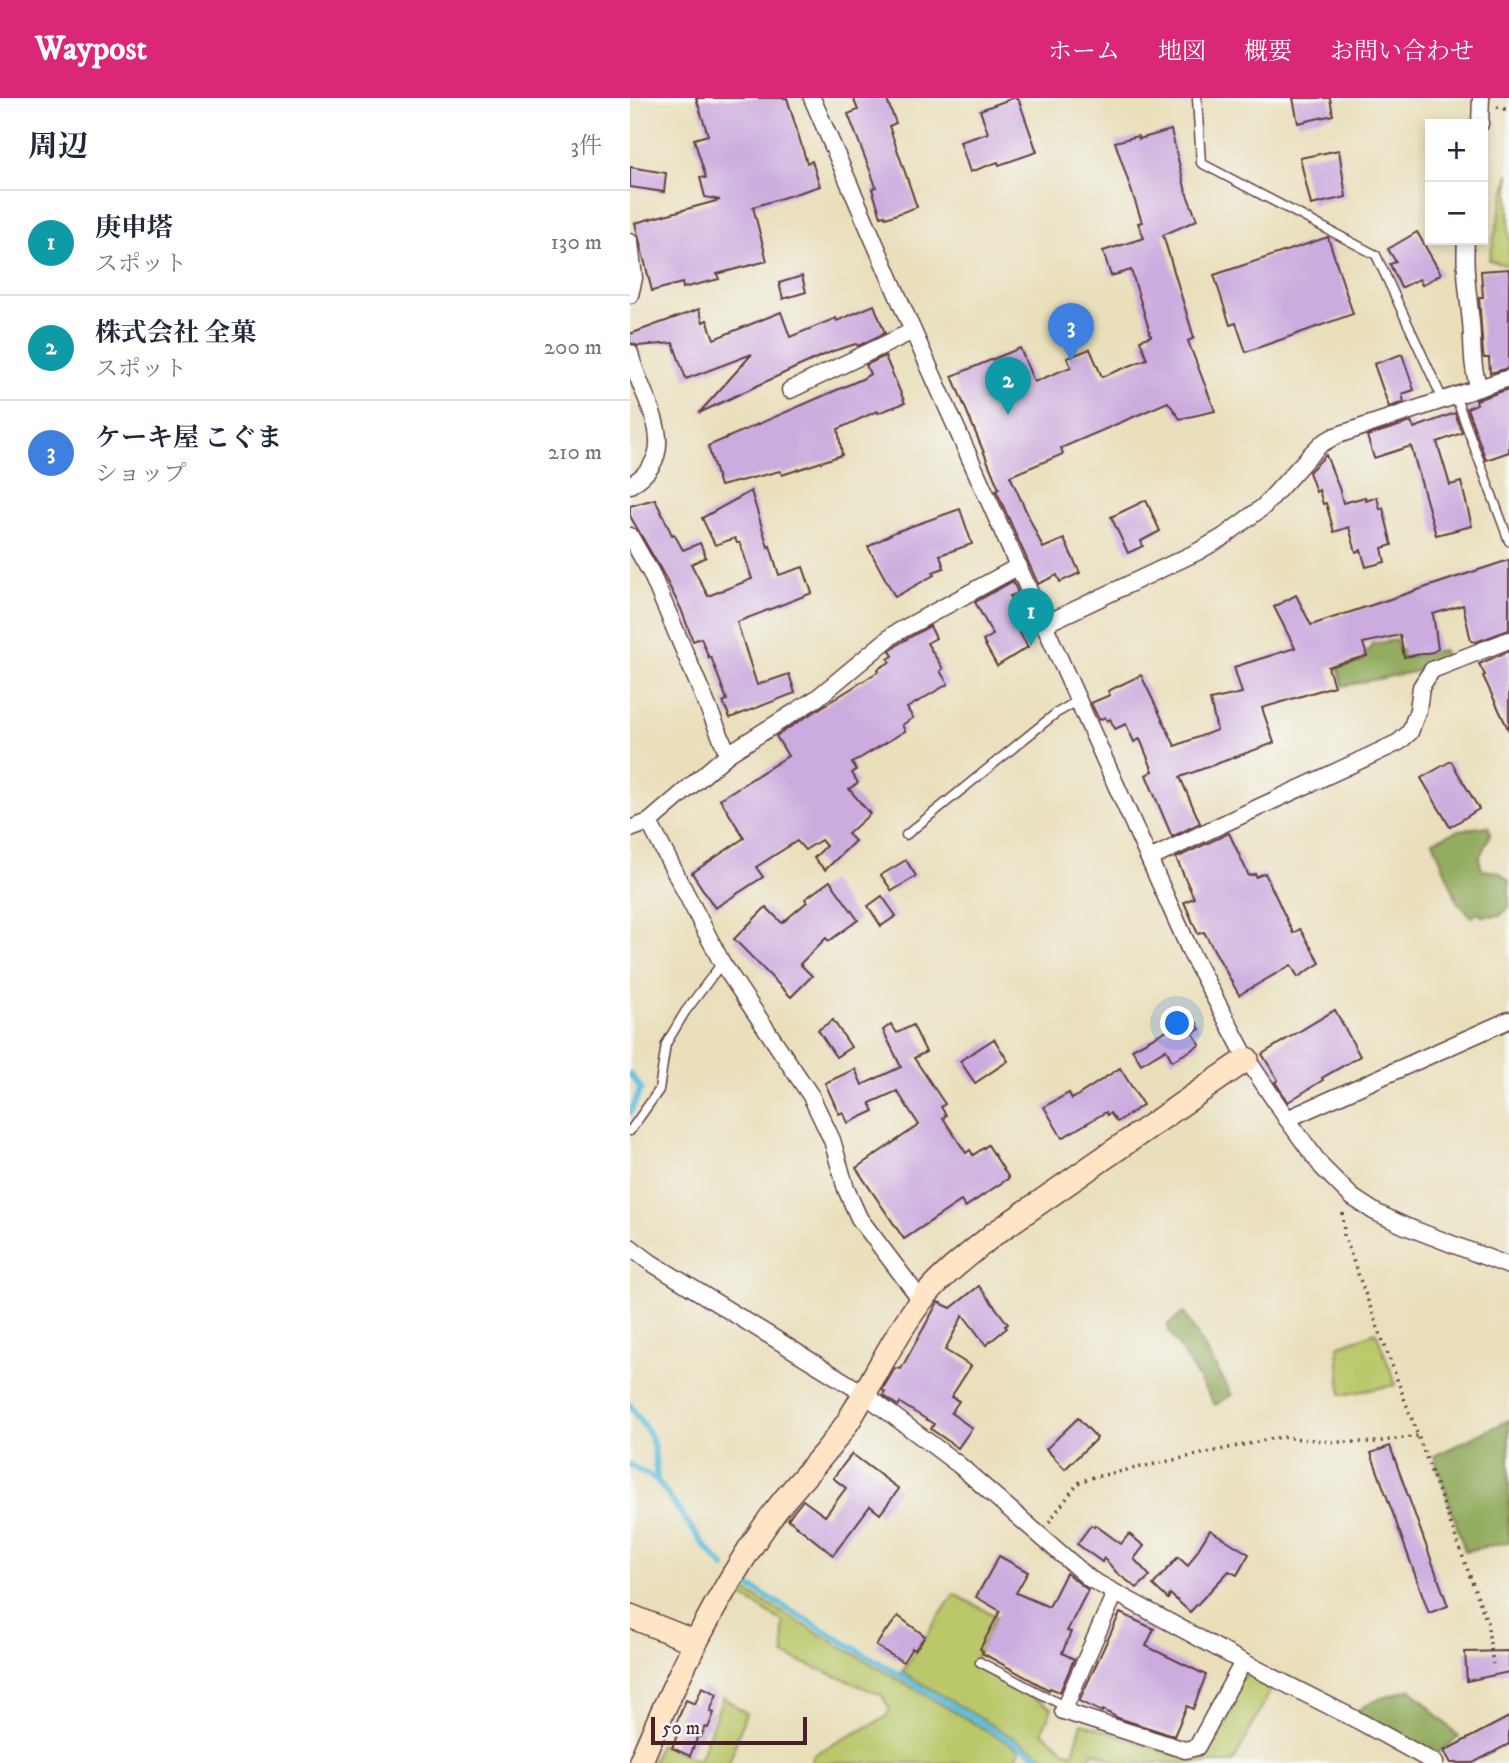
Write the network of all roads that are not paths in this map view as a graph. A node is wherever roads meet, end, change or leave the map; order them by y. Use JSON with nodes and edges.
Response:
{"nodes":[{"id":1,"x":812,"y":98,"type":"edge"},
{"id":2,"x":1197,"y":98,"type":"edge"},
{"id":3,"x":1481,"y":98,"type":"edge"},
{"id":4,"x":1479,"y":119,"type":"edge"},
{"id":5,"x":630,"y":242,"type":"edge"},
{"id":6,"x":1466,"y":245,"type":"edge"},
{"id":7,"x":630,"y":295,"type":"edge"},
{"id":8,"x":913,"y":331,"type":"junction"},
{"id":9,"x":630,"y":353,"type":"edge"},
{"id":10,"x":1509,"y":379,"type":"edge"},
{"id":11,"x":1479,"y":387,"type":"junction"},
{"id":12,"x":790,"y":390,"type":"dead end"},
{"id":13,"x":1449,"y":398,"type":"junction"},
{"id":14,"x":630,"y":485,"type":"edge"},
{"id":15,"x":630,"y":536,"type":"edge"},
{"id":16,"x":1509,"y":541,"type":"edge"},
{"id":17,"x":1019,"y":566,"type":"junction"},
{"id":18,"x":1045,"y":624,"type":"junction"},
{"id":19,"x":1509,"y":640,"type":"edge"},
{"id":20,"x":1079,"y":700,"type":"junction"},
{"id":21,"x":728,"y":754,"type":"junction"},
{"id":22,"x":649,"y":821,"type":"junction"},
{"id":23,"x":630,"y":829,"type":"edge"},
{"id":24,"x":906,"y":835,"type":"dead end"},
{"id":25,"x":1150,"y":859,"type":"junction"},
{"id":26,"x":722,"y":963,"type":"junction"},
{"id":27,"x":1509,"y":1020,"type":"edge"},
{"id":28,"x":1247,"y":1059,"type":"junction"},
{"id":29,"x":1287,"y":1119,"type":"junction"},
{"id":30,"x":630,"y":1131,"type":"edge"},
{"id":31,"x":630,"y":1247,"type":"edge"},
{"id":32,"x":1509,"y":1266,"type":"edge"},
{"id":33,"x":921,"y":1300,"type":"junction"},
{"id":34,"x":863,"y":1393,"type":"junction"},
{"id":35,"x":1115,"y":1593,"type":"junction"},
{"id":36,"x":630,"y":1616,"type":"edge"},
{"id":37,"x":695,"y":1642,"type":"junction"},
{"id":38,"x":980,"y":1662,"type":"dead end"},
{"id":39,"x":1243,"y":1662,"type":"junction"},
{"id":40,"x":1064,"y":1706,"type":"junction"},
{"id":41,"x":640,"y":1763,"type":"edge"},
{"id":42,"x":1435,"y":1763,"type":"edge"}],
"edges":[{"from":1,"to":8,"type":"street"},
{"from":2,"to":13,"type":"lane"},
{"from":3,"to":4,"type":"street"},
{"from":5,"to":7,"type":"street"},
{"from":6,"to":11,"type":"street"},
{"from":8,"to":12,"type":"street"},
{"from":8,"to":17,"type":"street"},
{"from":9,"to":14,"type":"street"},
{"from":10,"to":11,"type":"street"},
{"from":11,"to":13,"type":"street"},
{"from":13,"to":16,"type":"lane"},
{"from":13,"to":18,"type":"street"},
{"from":15,"to":21,"type":"street"},
{"from":17,"to":18,"type":"street"},
{"from":17,"to":21,"type":"street"},
{"from":18,"to":20,"type":"street"},
{"from":19,"to":25,"type":"street"},
{"from":20,"to":24,"type":"lane"},
{"from":20,"to":25,"type":"street"},
{"from":21,"to":22,"type":"street"},
{"from":22,"to":23,"type":"street"},
{"from":22,"to":26,"type":"street"},
{"from":25,"to":28,"type":"street"},
{"from":26,"to":30,"type":"lane"},
{"from":26,"to":33,"type":"street"},
{"from":27,"to":29,"type":"street"},
{"from":28,"to":29,"type":"street"},
{"from":28,"to":33,"type":"street"},
{"from":29,"to":32,"type":"street"},
{"from":31,"to":34,"type":"street"},
{"from":33,"to":34,"type":"street"},
{"from":34,"to":35,"type":"street"},
{"from":34,"to":37,"type":"street"},
{"from":35,"to":39,"type":"street"},
{"from":35,"to":40,"type":"street"},
{"from":36,"to":37,"type":"street"},
{"from":37,"to":41,"type":"street"},
{"from":38,"to":40,"type":"lane"},
{"from":39,"to":40,"type":"street"},
{"from":39,"to":42,"type":"street"}]}
